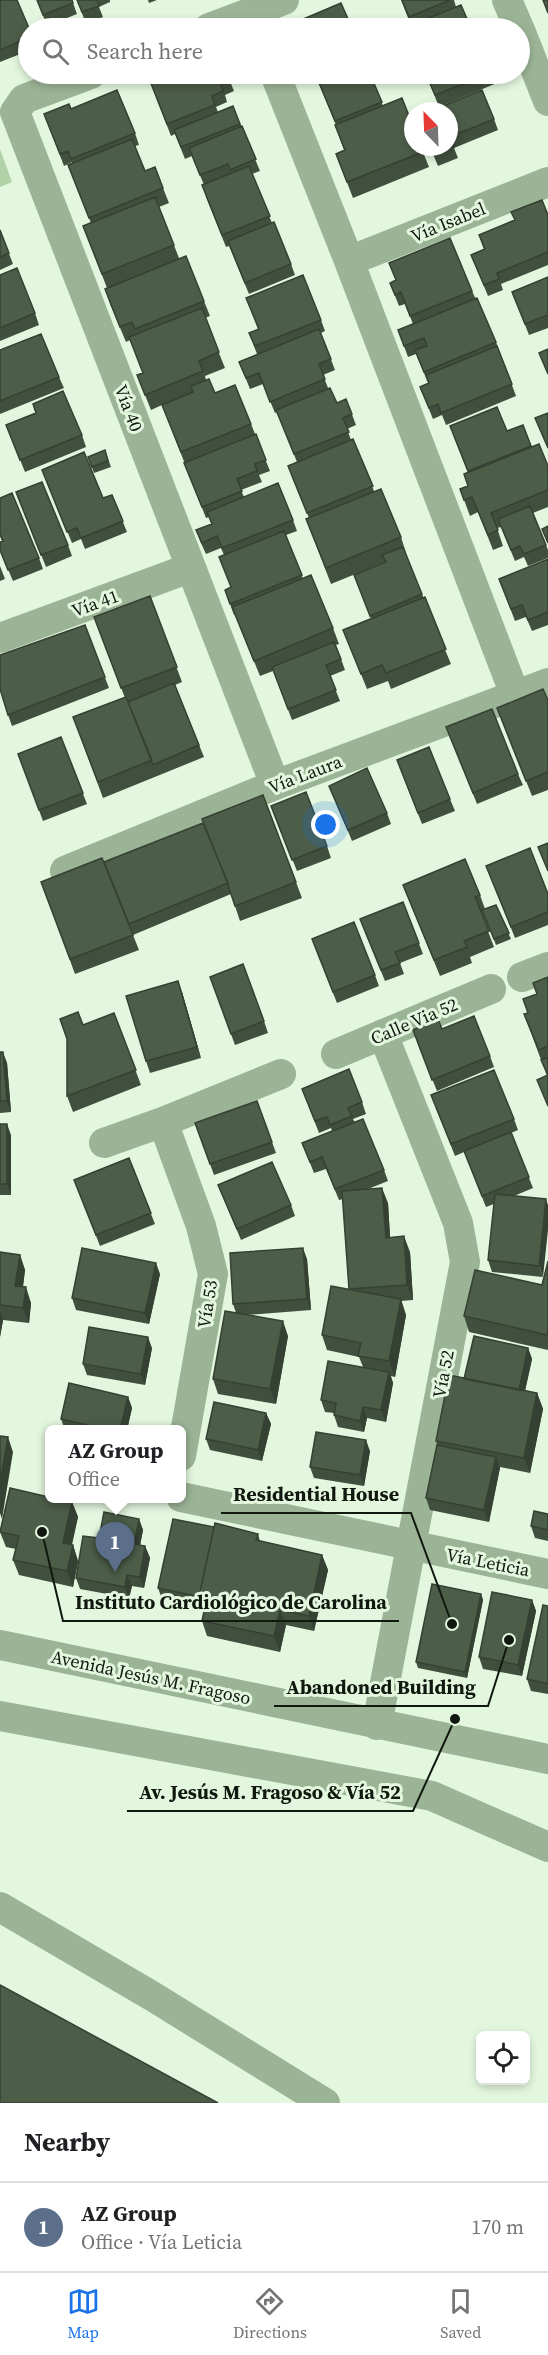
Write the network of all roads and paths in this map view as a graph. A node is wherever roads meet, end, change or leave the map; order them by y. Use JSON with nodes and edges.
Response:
{"nodes":[{"id":1,"x":284,"y":0,"type":"edge"},
{"id":2,"x":507,"y":0,"type":"edge"},
{"id":3,"x":257,"y":18,"type":"edge"},
{"id":4,"x":514,"y":18,"type":"edge"},
{"id":5,"x":530,"y":56,"type":"edge"},
{"id":6,"x":64,"y":84,"type":"edge"},
{"id":7,"x":279,"y":84,"type":"edge"},
{"id":8,"x":548,"y":100,"type":"edge"},
{"id":9,"x":548,"y":182,"type":"edge"},
{"id":10,"x":349,"y":261,"type":"junction"},
{"id":11,"x":190,"y":568,"type":"junction"},
{"id":12,"x":0,"y":638,"type":"edge"},
{"id":13,"x":548,"y":683,"type":"edge"},
{"id":14,"x":515,"y":695,"type":"junction"},
{"id":15,"x":275,"y":785,"type":"junction"},
{"id":16,"x":65,"y":871,"type":"edge"},
{"id":17,"x":491,"y":989,"type":"dead end"},
{"id":18,"x":383,"y":1034,"type":"junction"},
{"id":19,"x":336,"y":1054,"type":"dead end"},
{"id":20,"x":281,"y":1074,"type":"dead end"},
{"id":21,"x":163,"y":1122,"type":"junction"},
{"id":22,"x":104,"y":1143,"type":"dead end"},
{"id":23,"x":186,"y":1428,"type":"edge"},
{"id":24,"x":186,"y":1498,"type":"edge"},
{"id":25,"x":410,"y":1546,"type":"junction"},
{"id":26,"x":548,"y":1574,"type":"edge"},
{"id":27,"x":0,"y":1645,"type":"edge"},
{"id":28,"x":0,"y":1716,"type":"edge"},
{"id":29,"x":377,"y":1725,"type":"junction"},
{"id":30,"x":548,"y":1760,"type":"edge"},
{"id":31,"x":548,"y":1847,"type":"edge"},
{"id":32,"x":0,"y":1907,"type":"edge"},
{"id":33,"x":325,"y":2103,"type":"edge"}],
"edges":[{"from":1,"to":3,"type":"street"},
{"from":2,"to":4,"type":"street"},
{"from":5,"to":8,"type":"street"},
{"from":6,"to":11,"type":"street","name":"Vía 40"},
{"from":7,"to":10,"type":"street"},
{"from":9,"to":10,"type":"street","name":"Vía Isabel"},
{"from":10,"to":14,"type":"street"},
{"from":11,"to":12,"type":"street","name":"Vía 41"},
{"from":11,"to":15,"type":"street","name":"Vía 40"},
{"from":13,"to":14,"type":"street","name":"Vía Laura"},
{"from":14,"to":15,"type":"street","name":"Vía Laura"},
{"from":15,"to":16,"type":"street","name":"Vía Laura"},
{"from":17,"to":18,"type":"street","name":"Calle Via 52"},
{"from":18,"to":19,"type":"street","name":"Calle Via 52"},
{"from":18,"to":25,"type":"street","name":"Vía 52"},
{"from":20,"to":21,"type":"street"},
{"from":21,"to":22,"type":"street"},
{"from":21,"to":23,"type":"street","name":"Vía 53"},
{"from":24,"to":25,"type":"street","name":"Vía Leticia"},
{"from":25,"to":26,"type":"street","name":"Vía Leticia"},
{"from":25,"to":29,"type":"street","name":"Vía 52"},
{"from":27,"to":29,"type":"street","name":"Avenida Jesús M. Fragoso"},
{"from":28,"to":31,"type":"street"},
{"from":29,"to":30,"type":"street","name":"Avenida Jesús M. Fragoso"},
{"from":32,"to":33,"type":"street"}]}
